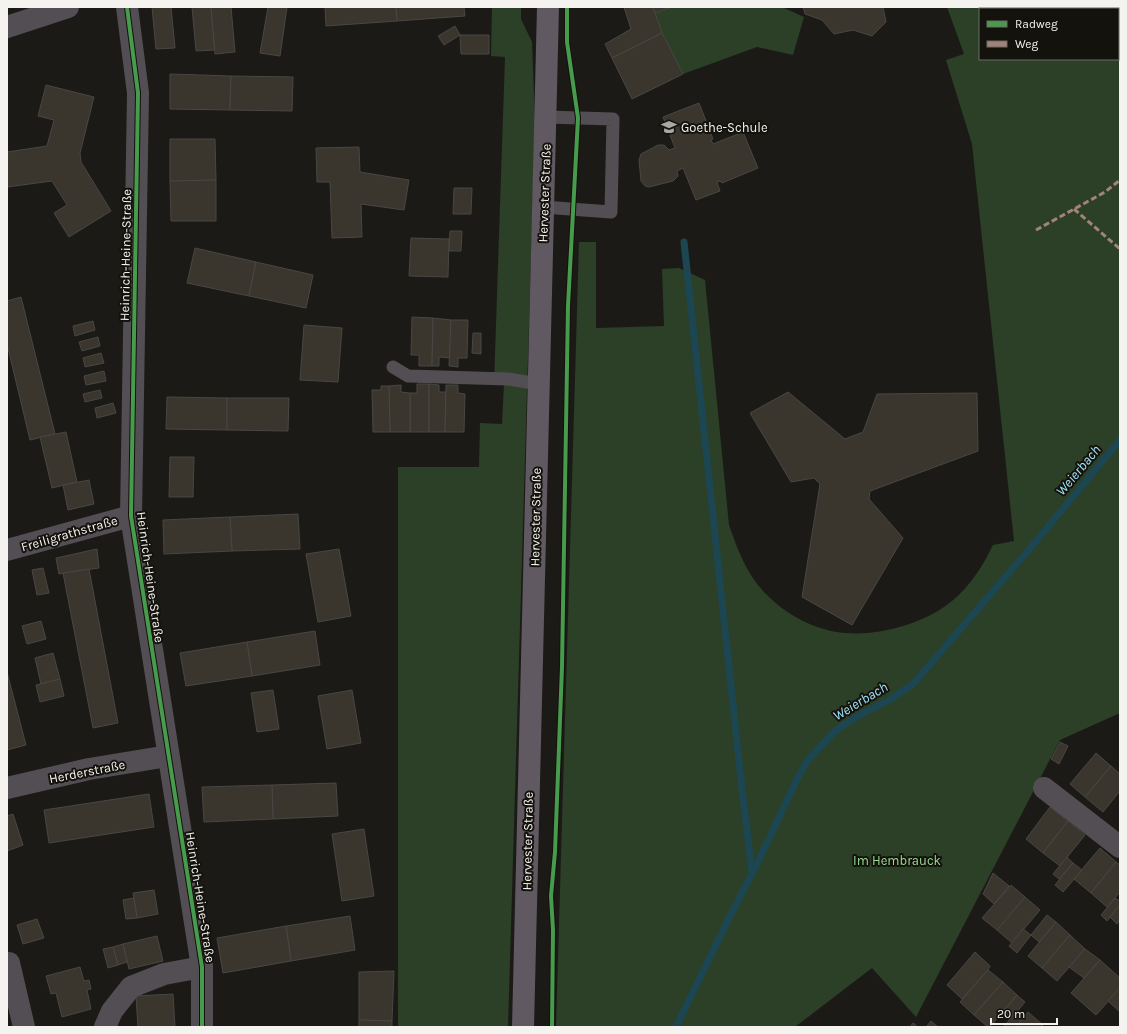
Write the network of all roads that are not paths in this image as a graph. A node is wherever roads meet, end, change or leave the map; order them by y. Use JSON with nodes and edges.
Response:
{"nodes":[{"id":1,"x":68,"y":7,"type":"edge"},
{"id":2,"x":127,"y":7,"type":"edge"},
{"id":3,"x":548,"y":7,"type":"edge"},
{"id":4,"x":37,"y":11,"type":"edge"},
{"id":5,"x":7,"y":27,"type":"edge"},
{"id":6,"x":546,"y":117,"type":"junction"},
{"id":7,"x":543,"y":207,"type":"junction"},
{"id":8,"x":393,"y":368,"type":"dead end"},
{"id":9,"x":539,"y":384,"type":"junction"},
{"id":10,"x":131,"y":516,"type":"junction"},
{"id":11,"x":7,"y":550,"type":"edge"},
{"id":12,"x":168,"y":756,"type":"junction"},
{"id":13,"x":7,"y":788,"type":"edge"},
{"id":14,"x":1044,"y":788,"type":"dead end"},
{"id":15,"x":1120,"y":847,"type":"edge"},
{"id":16,"x":7,"y":964,"type":"edge"},
{"id":17,"x":202,"y":967,"type":"junction"},
{"id":18,"x":24,"y":1027,"type":"edge"},
{"id":19,"x":105,"y":1027,"type":"edge"},
{"id":20,"x":202,"y":1027,"type":"edge"},
{"id":21,"x":523,"y":1027,"type":"edge"}],
"edges":[{"from":1,"to":4,"type":"street"},
{"from":2,"to":10,"type":"street","name":"Heinrich-Heine-Straße"},
{"from":3,"to":6,"type":"main road","name":"Hervester Straße"},
{"from":4,"to":5,"type":"street"},
{"from":6,"to":7,"type":"main road","name":"Hervester Straße"},
{"from":6,"to":7,"type":"lane"},
{"from":7,"to":9,"type":"main road","name":"Hervester Straße"},
{"from":8,"to":9,"type":"lane"},
{"from":9,"to":21,"type":"main road","name":"Hervester Straße"},
{"from":10,"to":11,"type":"street","name":"Freiligrathstraße"},
{"from":10,"to":12,"type":"street","name":"Heinrich-Heine-Straße"},
{"from":12,"to":13,"type":"street","name":"Herderstraße"},
{"from":12,"to":17,"type":"street","name":"Heinrich-Heine-Straße"},
{"from":14,"to":15,"type":"street"},
{"from":16,"to":18,"type":"street"},
{"from":17,"to":19,"type":"street","name":"Heinrich-Heine-Straße"},
{"from":17,"to":20,"type":"street","name":"Heinrich-Heine-Straße"}]}
